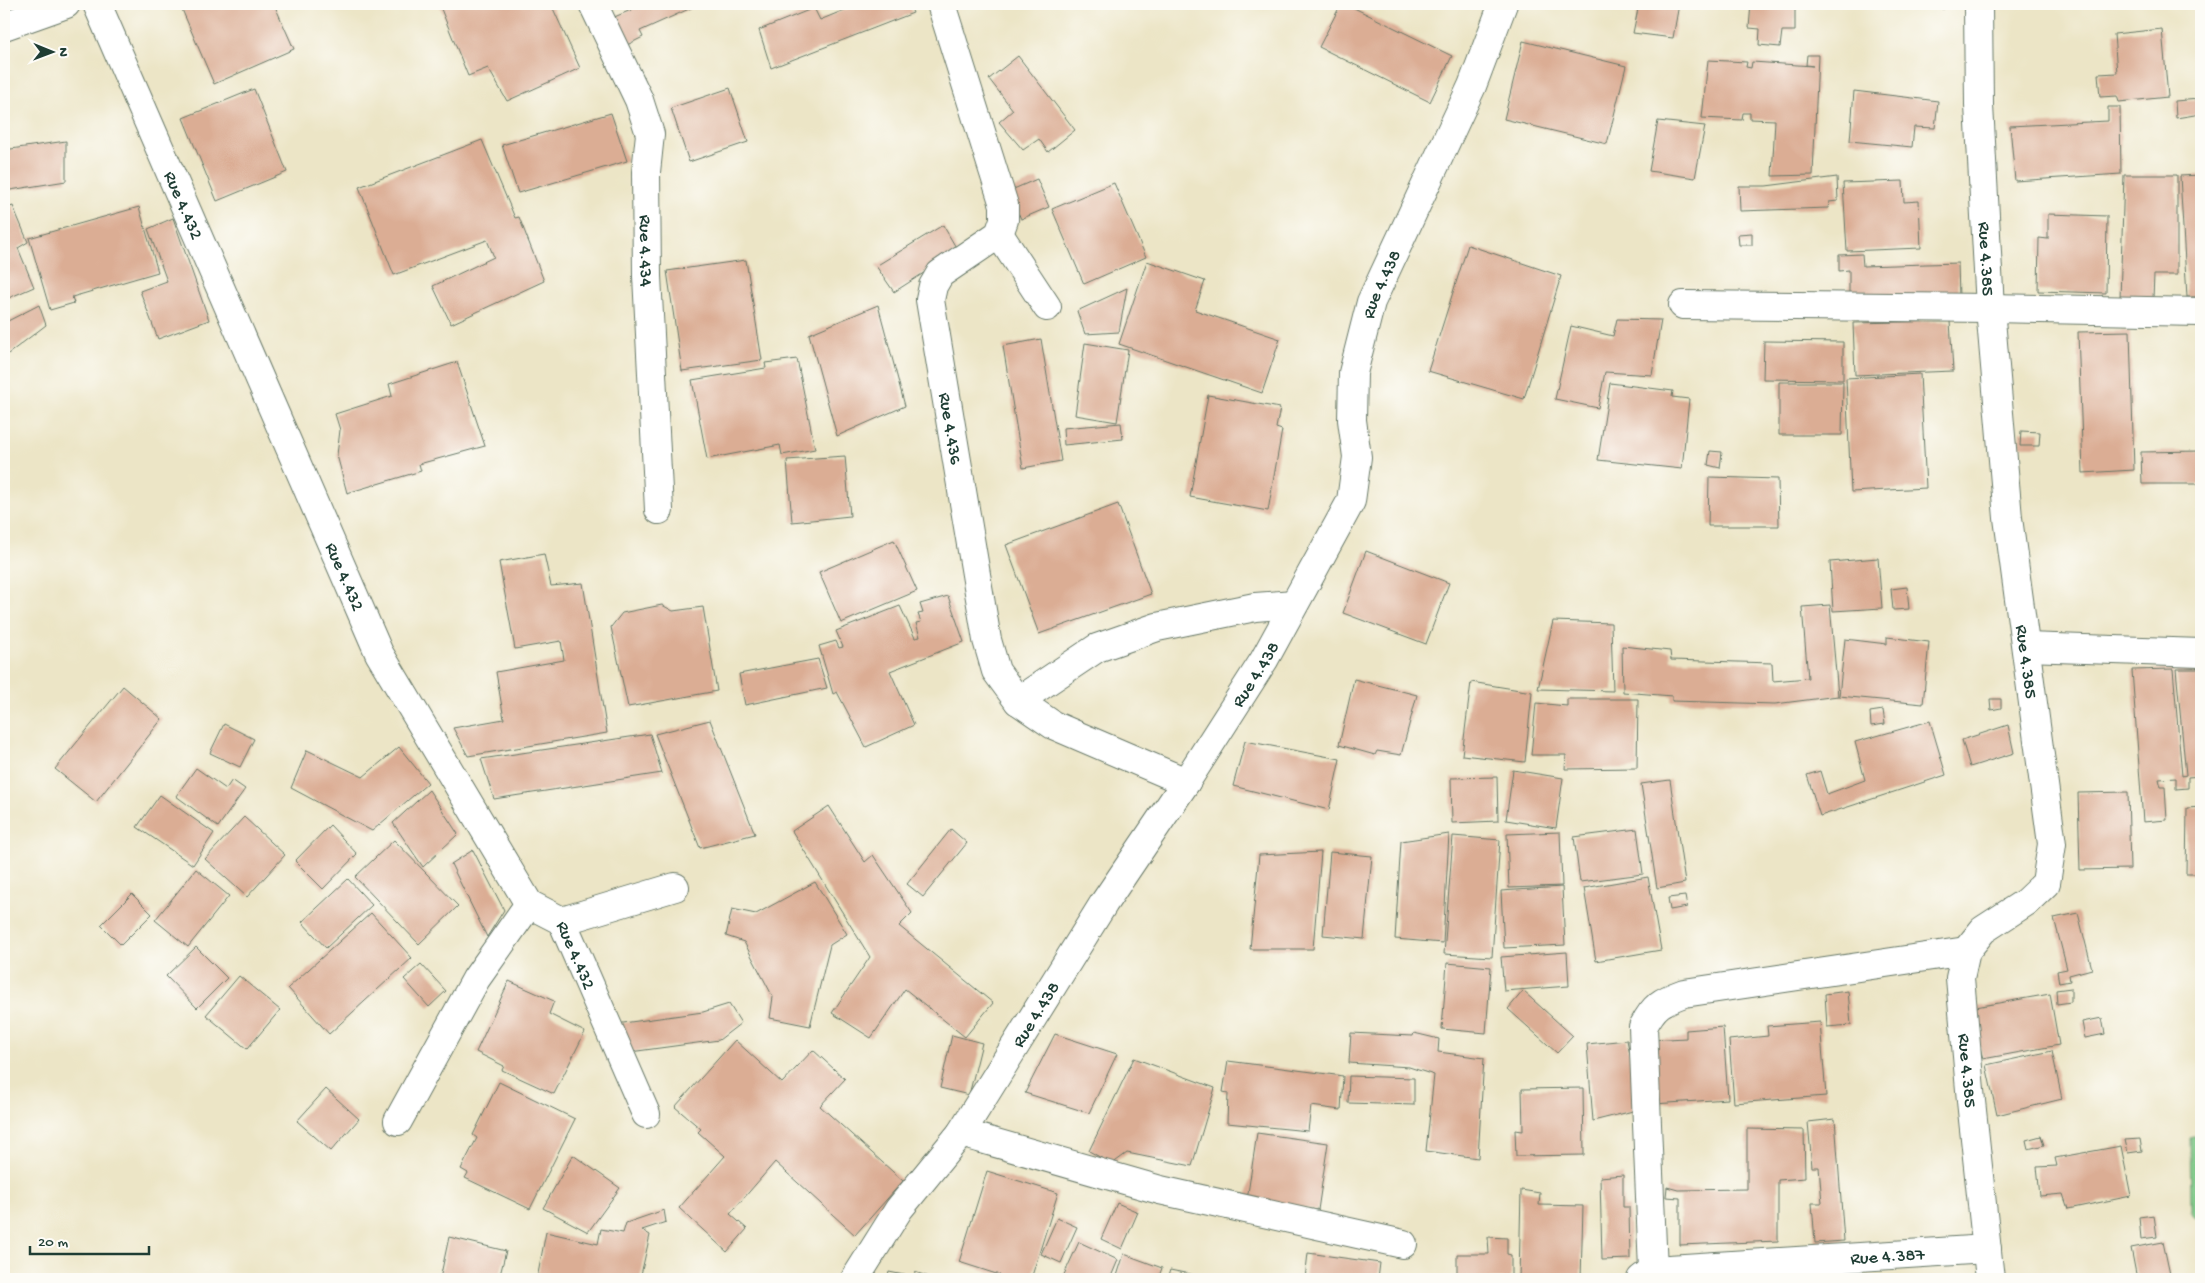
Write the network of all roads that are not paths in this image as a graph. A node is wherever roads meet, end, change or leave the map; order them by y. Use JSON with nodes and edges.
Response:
{"nodes":[{"id":1,"x":66,"y":4,"type":"edge"},
{"id":2,"x":97,"y":4,"type":"edge"},
{"id":3,"x":593,"y":4,"type":"edge"},
{"id":4,"x":941,"y":4,"type":"edge"},
{"id":5,"x":1504,"y":4,"type":"edge"},
{"id":6,"x":1978,"y":4,"type":"edge"},
{"id":7,"x":4,"y":26,"type":"edge"},
{"id":8,"x":999,"y":234,"type":"junction"},
{"id":9,"x":1683,"y":305,"type":"dead end"},
{"id":10,"x":1047,"y":307,"type":"dead end"},
{"id":11,"x":1990,"y":308,"type":"junction"},
{"id":12,"x":2201,"y":312,"type":"edge"},
{"id":13,"x":659,"y":510,"type":"dead end"},
{"id":14,"x":1294,"y":604,"type":"junction"},
{"id":15,"x":2026,"y":647,"type":"junction"},
{"id":16,"x":2201,"y":653,"type":"edge"},
{"id":17,"x":1018,"y":701,"type":"junction"},
{"id":18,"x":1186,"y":782,"type":"junction"},
{"id":19,"x":675,"y":887,"type":"dead end"},
{"id":20,"x":529,"y":904,"type":"junction"},
{"id":21,"x":562,"y":921,"type":"junction"},
{"id":22,"x":1966,"y":950,"type":"junction"},
{"id":23,"x":646,"y":1114,"type":"dead end"},
{"id":24,"x":398,"y":1121,"type":"dead end"},
{"id":25,"x":961,"y":1133,"type":"junction"},
{"id":26,"x":1403,"y":1244,"type":"dead end"},
{"id":27,"x":1987,"y":1249,"type":"junction"},
{"id":28,"x":1647,"y":1274,"type":"edge"},
{"id":29,"x":855,"y":1279,"type":"edge"},
{"id":30,"x":1990,"y":1279,"type":"edge"}],
"edges":[{"from":1,"to":7,"type":"street"},
{"from":2,"to":20,"type":"street","name":"Rue 4.432"},
{"from":3,"to":13,"type":"street","name":"Rue 4.434"},
{"from":4,"to":8,"type":"street"},
{"from":5,"to":14,"type":"street","name":"Rue 4.438"},
{"from":6,"to":11,"type":"street","name":"Rue 4.385"},
{"from":8,"to":10,"type":"street"},
{"from":8,"to":17,"type":"street","name":"Rue 4.436"},
{"from":9,"to":11,"type":"street"},
{"from":11,"to":12,"type":"street"},
{"from":11,"to":15,"type":"street","name":"Rue 4.385"},
{"from":14,"to":17,"type":"street"},
{"from":14,"to":18,"type":"street","name":"Rue 4.438"},
{"from":15,"to":16,"type":"street"},
{"from":15,"to":22,"type":"street","name":"Rue 4.385"},
{"from":17,"to":18,"type":"street","name":"Rue 4.436"},
{"from":18,"to":25,"type":"street","name":"Rue 4.438"},
{"from":19,"to":21,"type":"street"},
{"from":20,"to":21,"type":"street","name":"Rue 4.432"},
{"from":20,"to":24,"type":"street"},
{"from":21,"to":23,"type":"street","name":"Rue 4.432"},
{"from":22,"to":27,"type":"street","name":"Rue 4.385"},
{"from":22,"to":28,"type":"street"},
{"from":25,"to":26,"type":"street"},
{"from":25,"to":29,"type":"street","name":"Rue 4.438"},
{"from":27,"to":28,"type":"street","name":"Rue 4.387"},
{"from":27,"to":30,"type":"street","name":"Rue 4.385"}]}
